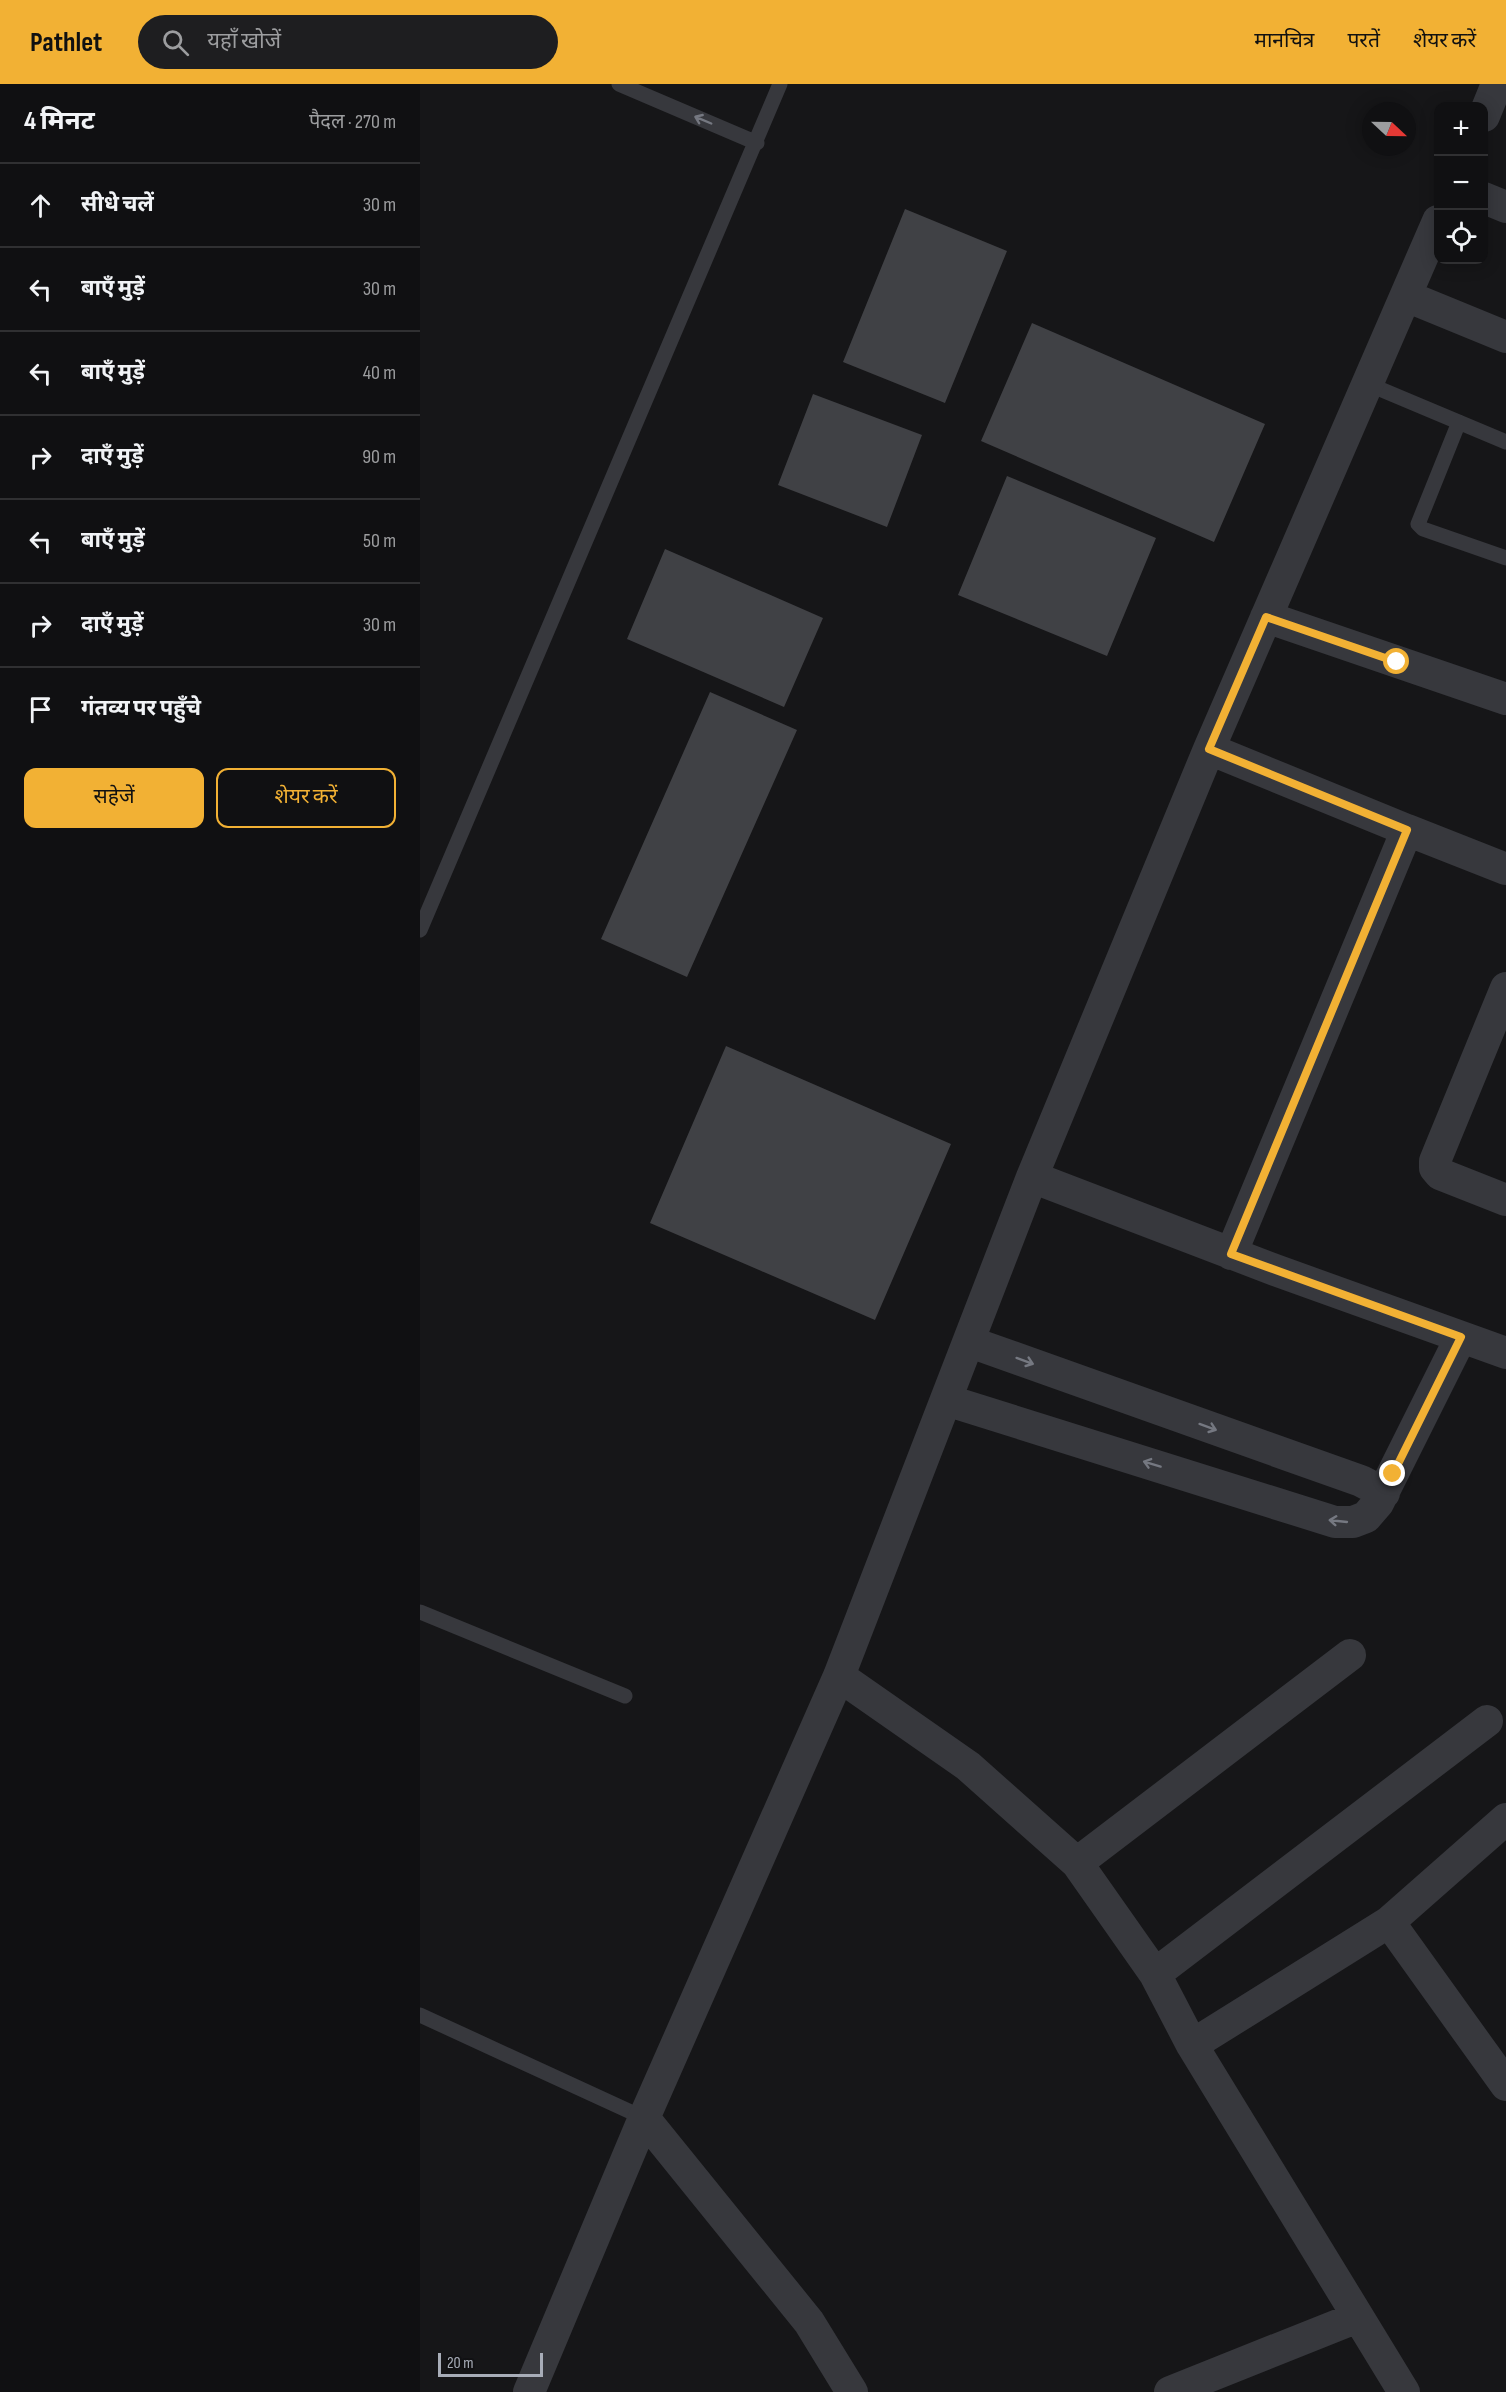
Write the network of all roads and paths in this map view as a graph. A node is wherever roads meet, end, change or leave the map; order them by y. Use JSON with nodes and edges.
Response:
{"nodes":[{"id":1,"x":619,"y":84,"type":"edge"},
{"id":2,"x":780,"y":84,"type":"edge"},
{"id":3,"x":1497,"y":84,"type":"edge"},
{"id":4,"x":1488,"y":106,"type":"edge"},
{"id":5,"x":757,"y":143,"type":"junction"},
{"id":6,"x":1488,"y":200,"type":"edge"},
{"id":7,"x":1506,"y":207,"type":"edge"},
{"id":8,"x":1434,"y":230,"type":"edge"},
{"id":9,"x":1406,"y":296,"type":"junction"},
{"id":10,"x":1506,"y":337,"type":"edge"},
{"id":11,"x":1368,"y":384,"type":"junction"},
{"id":12,"x":1459,"y":422,"type":"junction"},
{"id":13,"x":1506,"y":442,"type":"edge"},
{"id":14,"x":1506,"y":558,"type":"edge"},
{"id":15,"x":1266,"y":617,"type":"junction"},
{"id":16,"x":1506,"y":699,"type":"edge"},
{"id":17,"x":1209,"y":749,"type":"junction"},
{"id":18,"x":1407,"y":830,"type":"junction"},
{"id":19,"x":1506,"y":868,"type":"edge"},
{"id":20,"x":420,"y":930,"type":"edge"},
{"id":21,"x":1506,"y":988,"type":"edge"},
{"id":22,"x":1032,"y":1177,"type":"junction"},
{"id":23,"x":1506,"y":1200,"type":"edge"},
{"id":24,"x":1231,"y":1254,"type":"junction"},
{"id":25,"x":1461,"y":1337,"type":"junction"},
{"id":26,"x":970,"y":1342,"type":"junction"},
{"id":27,"x":1506,"y":1353,"type":"edge"},
{"id":28,"x":946,"y":1400,"type":"junction"},
{"id":29,"x":1384,"y":1493,"type":"junction"},
{"id":30,"x":420,"y":1612,"type":"edge"},
{"id":31,"x":1350,"y":1655,"type":"dead end"},
{"id":32,"x":839,"y":1676,"type":"junction"},
{"id":33,"x":625,"y":1696,"type":"dead end"},
{"id":34,"x":1487,"y":1721,"type":"dead end"},
{"id":35,"x":1506,"y":1819,"type":"edge"},
{"id":36,"x":1077,"y":1863,"type":"junction"},
{"id":37,"x":1389,"y":1922,"type":"junction"},
{"id":38,"x":1155,"y":1974,"type":"junction"},
{"id":39,"x":420,"y":2015,"type":"edge"},
{"id":40,"x":1192,"y":2045,"type":"junction"},
{"id":41,"x":1506,"y":2085,"type":"edge"},
{"id":42,"x":644,"y":2118,"type":"junction"},
{"id":43,"x":1358,"y":2317,"type":"junction"},
{"id":44,"x":529,"y":2392,"type":"edge"},
{"id":45,"x":852,"y":2392,"type":"edge"},
{"id":46,"x":1170,"y":2392,"type":"edge"},
{"id":47,"x":1404,"y":2392,"type":"edge"}],
"edges":[{"from":5,"to":1,"type":"lane","one_way":true},
{"from":2,"to":5,"type":"lane"},
{"from":3,"to":4,"type":"street"},
{"from":5,"to":20,"type":"lane"},
{"from":6,"to":7,"type":"street"},
{"from":8,"to":9,"type":"street"},
{"from":9,"to":10,"type":"street"},
{"from":9,"to":11,"type":"street"},
{"from":11,"to":12,"type":"lane"},
{"from":11,"to":15,"type":"street"},
{"from":12,"to":13,"type":"lane"},
{"from":12,"to":14,"type":"lane"},
{"from":15,"to":16,"type":"street"},
{"from":15,"to":17,"type":"street"},
{"from":17,"to":18,"type":"street"},
{"from":17,"to":22,"type":"street"},
{"from":18,"to":19,"type":"street"},
{"from":18,"to":24,"type":"street"},
{"from":21,"to":23,"type":"street"},
{"from":22,"to":24,"type":"street"},
{"from":22,"to":26,"type":"street"},
{"from":24,"to":25,"type":"street"},
{"from":25,"to":27,"type":"street"},
{"from":25,"to":29,"type":"street"},
{"from":26,"to":28,"type":"street"},
{"from":26,"to":29,"type":"street","one_way":true},
{"from":29,"to":28,"type":"street","one_way":true},
{"from":28,"to":32,"type":"street"},
{"from":30,"to":33,"type":"lane"},
{"from":31,"to":36,"type":"street"},
{"from":32,"to":36,"type":"street"},
{"from":32,"to":42,"type":"street"},
{"from":34,"to":38,"type":"street"},
{"from":35,"to":37,"type":"street"},
{"from":36,"to":38,"type":"street"},
{"from":37,"to":40,"type":"street"},
{"from":37,"to":41,"type":"street"},
{"from":38,"to":40,"type":"street"},
{"from":39,"to":42,"type":"lane"},
{"from":40,"to":43,"type":"street"},
{"from":42,"to":44,"type":"street"},
{"from":42,"to":45,"type":"street"},
{"from":43,"to":46,"type":"street"},
{"from":43,"to":47,"type":"street"}]}
